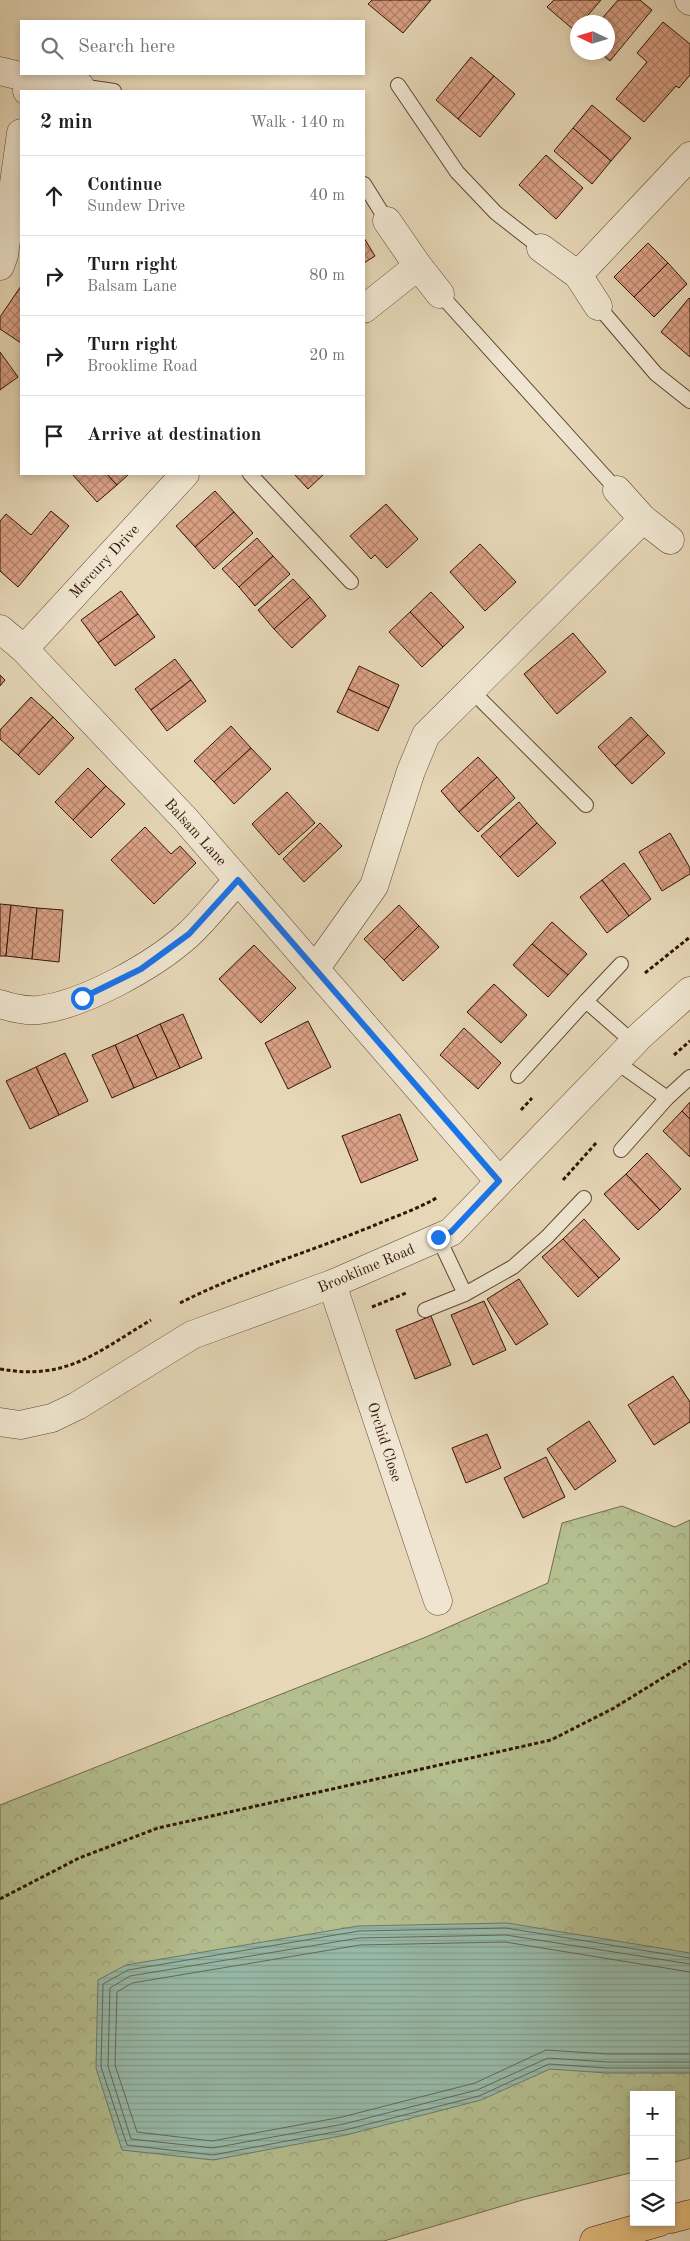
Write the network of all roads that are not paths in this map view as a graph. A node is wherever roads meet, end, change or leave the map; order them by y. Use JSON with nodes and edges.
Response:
{"nodes":[{"id":1,"x":0,"y":71,"type":"edge"},
{"id":2,"x":28,"y":85,"type":"edge"},
{"id":3,"x":398,"y":85,"type":"dead end"},
{"id":4,"x":80,"y":86,"type":"joint"},
{"id":5,"x":107,"y":90,"type":"edge"},
{"id":6,"x":20,"y":140,"type":"edge"},
{"id":7,"x":690,"y":156,"type":"edge"},
{"id":8,"x":365,"y":186,"type":"edge"},
{"id":9,"x":387,"y":221,"type":"joint"},
{"id":10,"x":541,"y":248,"type":"joint"},
{"id":11,"x":0,"y":266,"type":"edge"},
{"id":12,"x":418,"y":266,"type":"junction"},
{"id":13,"x":578,"y":275,"type":"junction"},
{"id":14,"x":440,"y":294,"type":"joint"},
{"id":15,"x":598,"y":306,"type":"joint"},
{"id":16,"x":365,"y":309,"type":"edge"},
{"id":17,"x":690,"y":402,"type":"edge"},
{"id":18,"x":184,"y":475,"type":"edge"},
{"id":19,"x":251,"y":475,"type":"edge"},
{"id":20,"x":617,"y":490,"type":"joint"},
{"id":21,"x":643,"y":519,"type":"junction"},
{"id":22,"x":670,"y":540,"type":"dead end"},
{"id":23,"x":351,"y":582,"type":"dead end"},
{"id":24,"x":0,"y":630,"type":"edge"},
{"id":25,"x":24,"y":649,"type":"junction"},
{"id":26,"x":471,"y":690,"type":"junction"},
{"id":27,"x":586,"y":806,"type":"dead end"},
{"id":28,"x":238,"y":880,"type":"junction"},
{"id":29,"x":620,"y":964,"type":"dead end"},
{"id":30,"x":315,"y":969,"type":"junction"},
{"id":31,"x":690,"y":991,"type":"edge"},
{"id":32,"x":586,"y":1001,"type":"junction"},
{"id":33,"x":0,"y":1004,"type":"edge"},
{"id":34,"x":624,"y":1052,"type":"junction"},
{"id":35,"x":518,"y":1076,"type":"dead end"},
{"id":36,"x":690,"y":1077,"type":"edge"},
{"id":37,"x":667,"y":1098,"type":"junction"},
{"id":38,"x":621,"y":1150,"type":"dead end"},
{"id":39,"x":499,"y":1181,"type":"junction"},
{"id":40,"x":584,"y":1198,"type":"dead end"},
{"id":41,"x":438,"y":1237,"type":"junction"},
{"id":42,"x":332,"y":1284,"type":"junction"},
{"id":43,"x":465,"y":1294,"type":"junction"},
{"id":44,"x":425,"y":1310,"type":"dead end"},
{"id":45,"x":0,"y":1422,"type":"edge"},
{"id":46,"x":438,"y":1600,"type":"dead end"},
{"id":47,"x":690,"y":2214,"type":"edge"},
{"id":48,"x":675,"y":2218,"type":"edge"},
{"id":49,"x":646,"y":2226,"type":"edge"},
{"id":50,"x":594,"y":2241,"type":"edge"}],
"edges":[{"from":1,"to":2,"type":"street"},
{"from":2,"to":4,"type":"street"},
{"from":3,"to":10,"type":"lane"},
{"from":4,"to":5,"type":"lane"},
{"from":6,"to":11,"type":"street"},
{"from":7,"to":13,"type":"street"},
{"from":8,"to":9,"type":"lane"},
{"from":9,"to":12,"type":"street"},
{"from":10,"to":13,"type":"street"},
{"from":12,"to":14,"type":"street"},
{"from":12,"to":16,"type":"street"},
{"from":13,"to":15,"type":"street"},
{"from":14,"to":20,"type":"lane"},
{"from":15,"to":17,"type":"lane"},
{"from":18,"to":25,"type":"street","name":"Mercury Drive"},
{"from":19,"to":23,"type":"lane"},
{"from":20,"to":21,"type":"street"},
{"from":21,"to":22,"type":"street"},
{"from":21,"to":26,"type":"street"},
{"from":24,"to":25,"type":"street","name":"Balsam Lane"},
{"from":25,"to":28,"type":"street","name":"Balsam Lane"},
{"from":26,"to":27,"type":"lane"},
{"from":26,"to":30,"type":"street"},
{"from":28,"to":30,"type":"street","name":"Balsam Lane"},
{"from":28,"to":33,"type":"street"},
{"from":29,"to":32,"type":"lane"},
{"from":30,"to":39,"type":"street","name":"Balsam Lane"},
{"from":31,"to":34,"type":"street","name":"Brooklime Road"},
{"from":32,"to":34,"type":"lane"},
{"from":32,"to":35,"type":"lane"},
{"from":34,"to":37,"type":"lane"},
{"from":34,"to":39,"type":"street","name":"Brooklime Road"},
{"from":36,"to":37,"type":"lane"},
{"from":37,"to":38,"type":"lane"},
{"from":39,"to":41,"type":"street","name":"Brooklime Road"},
{"from":40,"to":43,"type":"lane"},
{"from":41,"to":42,"type":"street","name":"Brooklime Road"},
{"from":41,"to":43,"type":"lane"},
{"from":42,"to":45,"type":"street","name":"Brooklime Road"},
{"from":42,"to":46,"type":"street","name":"Orchid Close"},
{"from":43,"to":44,"type":"lane"},
{"from":47,"to":48,"type":"main road"},
{"from":49,"to":50,"type":"main road"}]}
